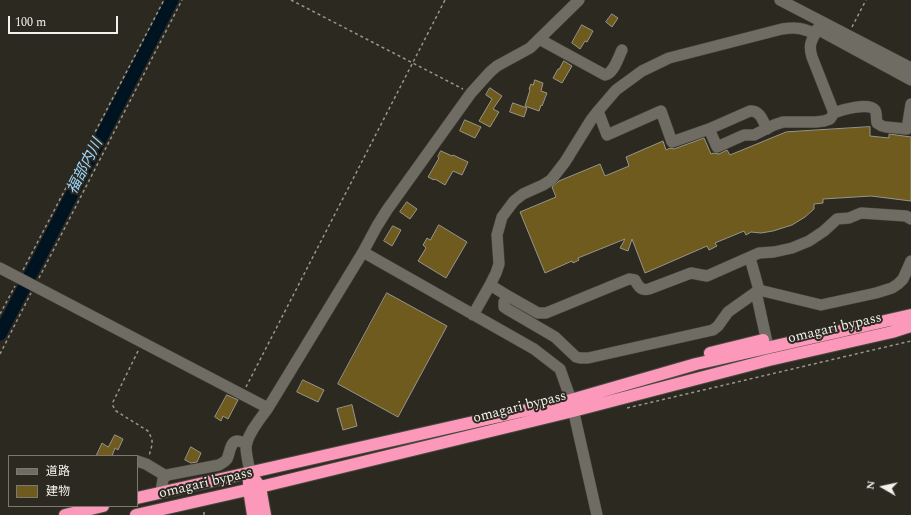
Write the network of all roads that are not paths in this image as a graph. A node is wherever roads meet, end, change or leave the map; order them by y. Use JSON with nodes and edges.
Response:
{"nodes":[{"id":1,"x":579,"y":0,"type":"edge"},
{"id":2,"x":780,"y":0,"type":"edge"},
{"id":3,"x":818,"y":28,"type":"junction"},
{"id":4,"x":539,"y":39,"type":"junction"},
{"id":5,"x":622,"y":50,"type":"dead end"},
{"id":6,"x":911,"y":68,"type":"edge"},
{"id":7,"x":911,"y":80,"type":"edge"},
{"id":8,"x":911,"y":104,"type":"edge"},
{"id":9,"x":598,"y":111,"type":"junction"},
{"id":10,"x":834,"y":113,"type":"junction"},
{"id":11,"x":710,"y":129,"type":"junction"},
{"id":12,"x":767,"y":129,"type":"junction"},
{"id":13,"x":911,"y":219,"type":"edge"},
{"id":14,"x":362,"y":252,"type":"junction"},
{"id":15,"x":750,"y":258,"type":"junction"},
{"id":16,"x":911,"y":261,"type":"edge"},
{"id":17,"x":0,"y":268,"type":"edge"},
{"id":18,"x":490,"y":285,"type":"junction"},
{"id":19,"x":756,"y":293,"type":"junction"},
{"id":20,"x":508,"y":296,"type":"junction"},
{"id":21,"x":473,"y":315,"type":"junction"},
{"id":22,"x":911,"y":315,"type":"edge"},
{"id":23,"x":911,"y":326,"type":"edge"},
{"id":24,"x":766,"y":344,"type":"junction"},
{"id":25,"x":572,"y":406,"type":"junction"},
{"id":26,"x":268,"y":408,"type":"junction"},
{"id":27,"x":247,"y":443,"type":"junction"},
{"id":28,"x":142,"y":463,"type":"edge"},
{"id":29,"x":250,"y":473,"type":"junction"},
{"id":30,"x":166,"y":476,"type":"junction"},
{"id":31,"x":254,"y":488,"type":"junction"},
{"id":32,"x":162,"y":492,"type":"junction"},
{"id":33,"x":138,"y":498,"type":"edge"},
{"id":34,"x":99,"y":507,"type":"edge"},
{"id":35,"x":65,"y":515,"type":"edge"},
{"id":36,"x":136,"y":515,"type":"edge"},
{"id":37,"x":254,"y":515,"type":"edge"},
{"id":38,"x":265,"y":515,"type":"edge"},
{"id":39,"x":597,"y":515,"type":"edge"}],
"edges":[{"from":1,"to":4,"type":"street"},
{"from":2,"to":3,"type":"street"},
{"from":3,"to":6,"type":"street"},
{"from":3,"to":7,"type":"street"},
{"from":3,"to":9,"type":"street"},
{"from":3,"to":10,"type":"street"},
{"from":4,"to":5,"type":"street"},
{"from":4,"to":14,"type":"street"},
{"from":8,"to":10,"type":"street"},
{"from":9,"to":11,"type":"street"},
{"from":9,"to":18,"type":"street"},
{"from":10,"to":12,"type":"street"},
{"from":11,"to":12,"type":"street"},
{"from":11,"to":12,"type":"street"},
{"from":13,"to":15,"type":"street"},
{"from":14,"to":21,"type":"street"},
{"from":14,"to":26,"type":"street"},
{"from":15,"to":19,"type":"street"},
{"from":15,"to":20,"type":"street"},
{"from":16,"to":19,"type":"street"},
{"from":17,"to":26,"type":"street"},
{"from":18,"to":20,"type":"street"},
{"from":18,"to":21,"type":"street"},
{"from":19,"to":20,"type":"street"},
{"from":19,"to":24,"type":"street"},
{"from":21,"to":25,"type":"street"},
{"from":22,"to":24,"type":"highway","name":"omagari bypass"},
{"from":23,"to":25,"type":"highway","name":"omagari bypass"},
{"from":24,"to":25,"type":"highway","name":"omagari bypass"},
{"from":25,"to":29,"type":"highway","name":"omagari bypass"},
{"from":25,"to":31,"type":"highway","name":"omagari bypass"},
{"from":25,"to":39,"type":"street"},
{"from":26,"to":27,"type":"street"},
{"from":27,"to":29,"type":"street"},
{"from":27,"to":30,"type":"street"},
{"from":28,"to":30,"type":"street"},
{"from":29,"to":31,"type":"highway"},
{"from":29,"to":32,"type":"highway","name":"omagari bypass"},
{"from":30,"to":32,"type":"street"},
{"from":31,"to":36,"type":"highway","name":"omagari bypass"},
{"from":31,"to":37,"type":"highway"},
{"from":31,"to":38,"type":"highway"},
{"from":32,"to":33,"type":"highway","name":"omagari bypass"},
{"from":34,"to":35,"type":"highway"}]}
